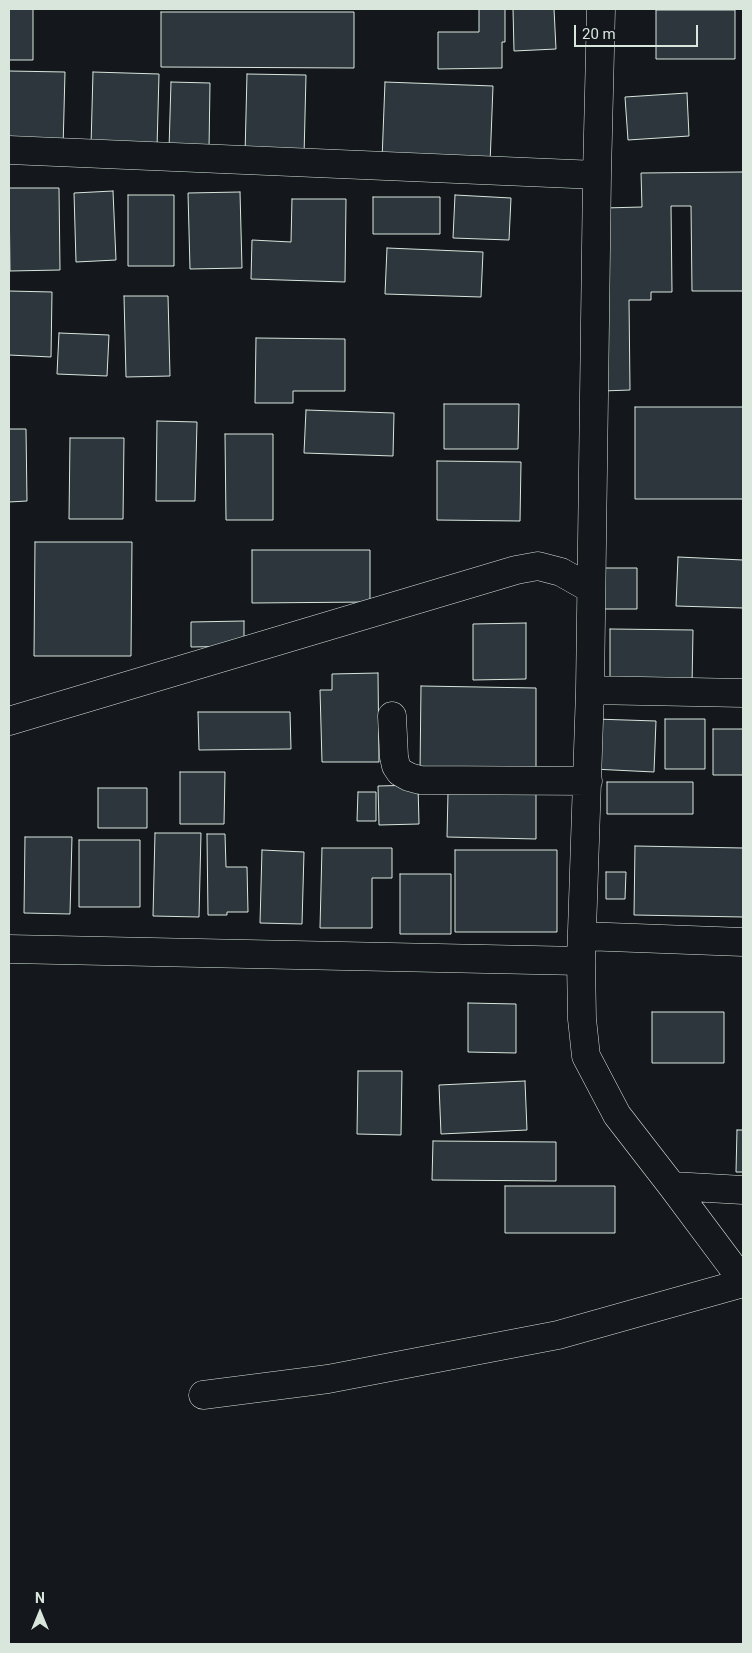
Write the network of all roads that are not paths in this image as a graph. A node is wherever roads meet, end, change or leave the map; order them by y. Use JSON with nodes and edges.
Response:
{"nodes":[{"id":1,"x":602,"y":9,"type":"edge"},
{"id":2,"x":9,"y":150,"type":"edge"},
{"id":3,"x":597,"y":176,"type":"junction"},
{"id":4,"x":591,"y":589,"type":"junction"},
{"id":5,"x":590,"y":690,"type":"junction"},
{"id":6,"x":743,"y":694,"type":"edge"},
{"id":7,"x":392,"y":716,"type":"dead end"},
{"id":8,"x":9,"y":721,"type":"edge"},
{"id":9,"x":588,"y":781,"type":"junction"},
{"id":10,"x":743,"y":942,"type":"edge"},
{"id":11,"x":9,"y":949,"type":"edge"},
{"id":12,"x":581,"y":949,"type":"junction"},
{"id":13,"x":672,"y":1186,"type":"junction"},
{"id":14,"x":743,"y":1190,"type":"edge"},
{"id":15,"x":743,"y":1282,"type":"edge"},
{"id":16,"x":204,"y":1395,"type":"dead end"}],
"edges":[{"from":1,"to":3,"type":"street"},
{"from":2,"to":3,"type":"street"},
{"from":3,"to":4,"type":"street"},
{"from":4,"to":5,"type":"street"},
{"from":4,"to":8,"type":"street"},
{"from":5,"to":6,"type":"street"},
{"from":5,"to":9,"type":"street"},
{"from":7,"to":9,"type":"street"},
{"from":9,"to":12,"type":"street"},
{"from":10,"to":12,"type":"street"},
{"from":11,"to":12,"type":"street"},
{"from":12,"to":13,"type":"street"},
{"from":13,"to":14,"type":"street"},
{"from":13,"to":15,"type":"street"},
{"from":15,"to":16,"type":"street"}]}
